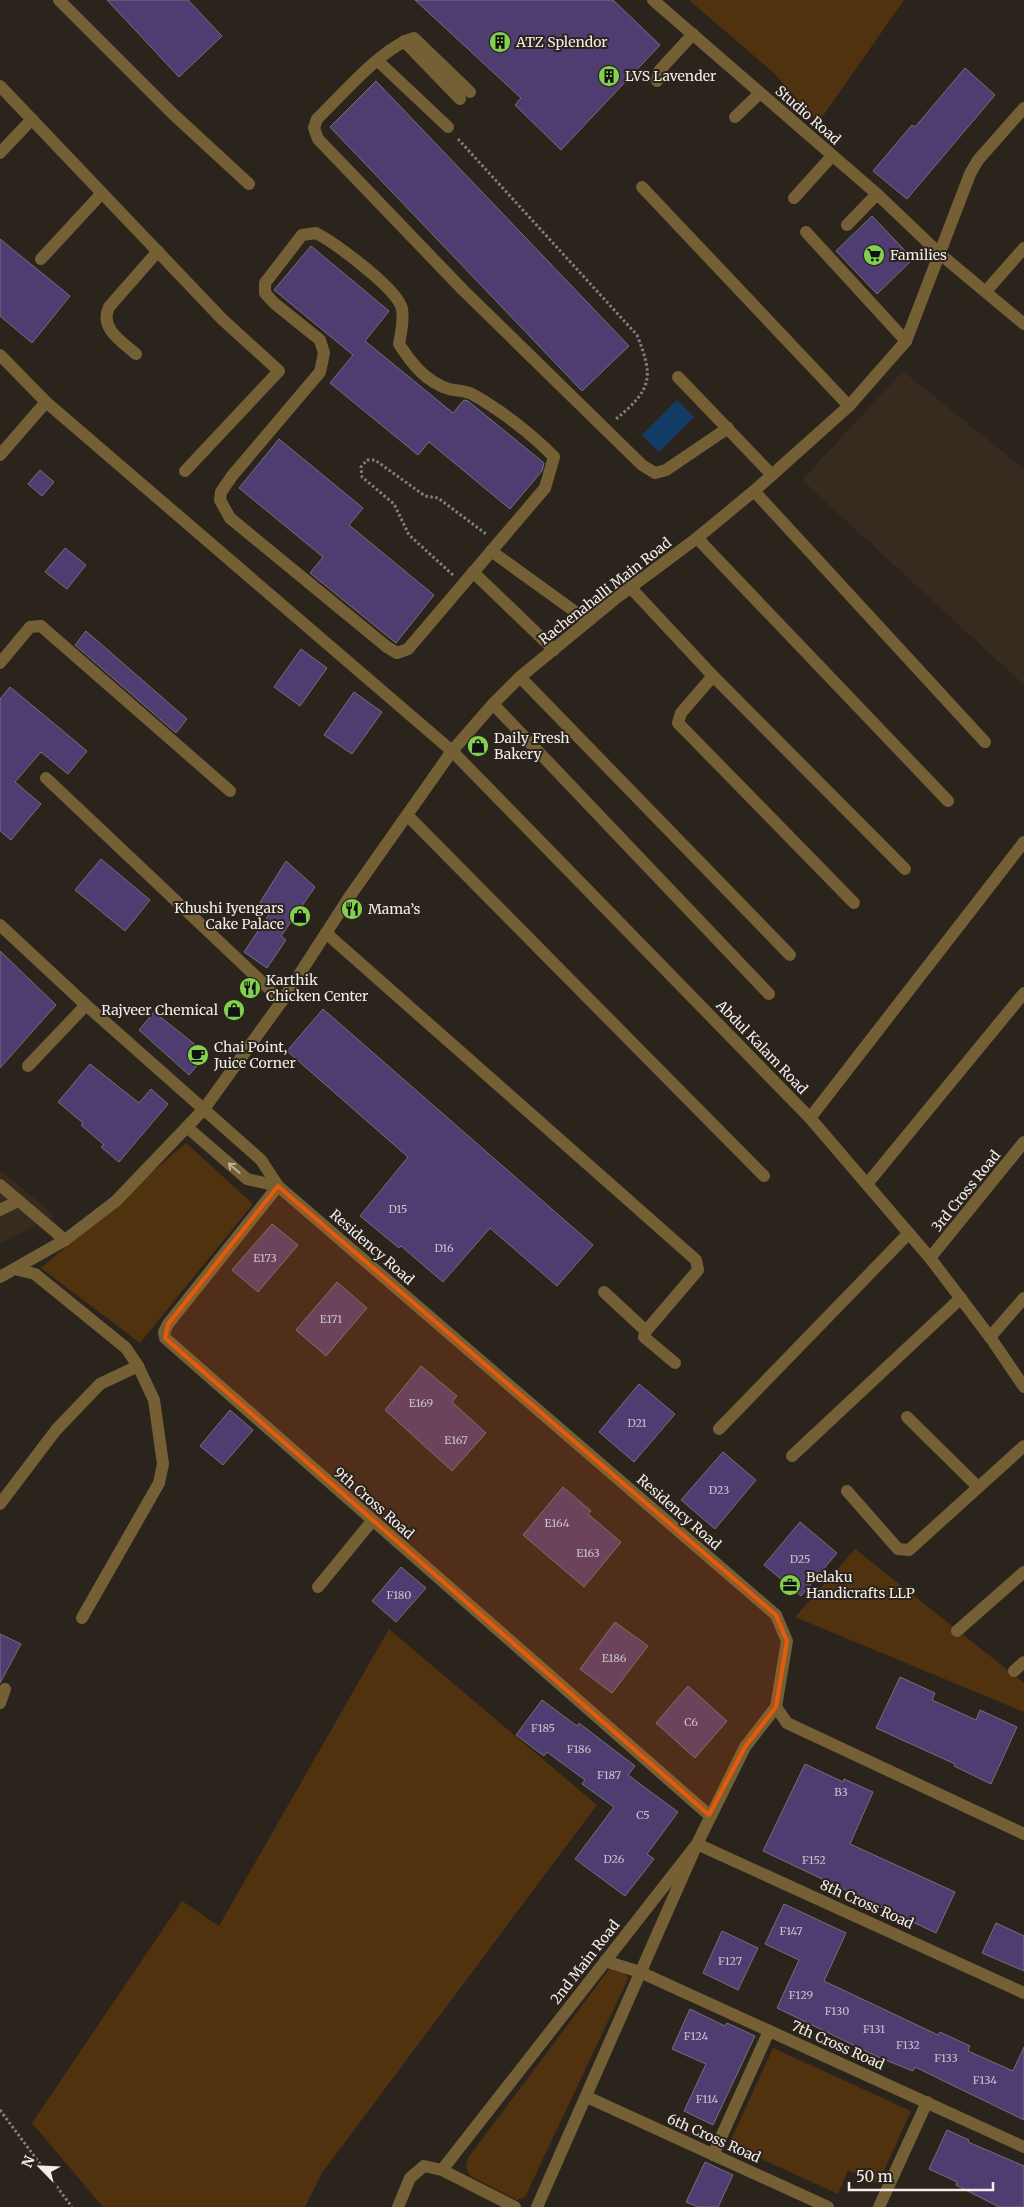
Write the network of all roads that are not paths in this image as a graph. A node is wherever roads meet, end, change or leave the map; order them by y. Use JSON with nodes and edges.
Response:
{"nodes":[{"id":1,"x":59,"y":0,"type":"edge"},
{"id":2,"x":653,"y":0,"type":"edge"},
{"id":3,"x":693,"y":34,"type":"junction"},
{"id":4,"x":378,"y":61,"type":"junction"},
{"id":5,"x":657,"y":81,"type":"dead end"},
{"id":6,"x":0,"y":86,"type":"edge"},
{"id":7,"x":760,"y":93,"type":"junction"},
{"id":8,"x":465,"y":96,"type":"dead end"},
{"id":9,"x":1024,"y":108,"type":"edge"},
{"id":10,"x":735,"y":117,"type":"dead end"},
{"id":11,"x":32,"y":119,"type":"junction"},
{"id":12,"x":448,"y":127,"type":"road end"},
{"id":13,"x":0,"y":153,"type":"edge"},
{"id":14,"x":832,"y":156,"type":"junction"},
{"id":15,"x":249,"y":184,"type":"dead end"},
{"id":16,"x":642,"y":187,"type":"dead end"},
{"id":17,"x":102,"y":193,"type":"junction"},
{"id":18,"x":877,"y":194,"type":"junction"},
{"id":19,"x":794,"y":198,"type":"dead end"},
{"id":20,"x":847,"y":225,"type":"dead end"},
{"id":21,"x":806,"y":232,"type":"dead end"},
{"id":22,"x":1024,"y":248,"type":"edge"},
{"id":23,"x":158,"y":251,"type":"junction"},
{"id":24,"x":940,"y":254,"type":"junction"},
{"id":25,"x":41,"y":259,"type":"dead end"},
{"id":26,"x":987,"y":290,"type":"junction"},
{"id":27,"x":1024,"y":324,"type":"edge"},
{"id":28,"x":906,"y":341,"type":"junction"},
{"id":29,"x":136,"y":354,"type":"dead end"},
{"id":30,"x":0,"y":355,"type":"edge"},
{"id":31,"x":678,"y":377,"type":"dead end"},
{"id":32,"x":46,"y":402,"type":"junction"},
{"id":33,"x":849,"y":406,"type":"junction"},
{"id":34,"x":728,"y":428,"type":"junction"},
{"id":35,"x":0,"y":455,"type":"edge"},
{"id":36,"x":185,"y":471,"type":"dead end"},
{"id":37,"x":772,"y":475,"type":"junction"},
{"id":38,"x":754,"y":491,"type":"junction"},
{"id":39,"x":697,"y":538,"type":"junction"},
{"id":40,"x":495,"y":547,"type":"junction"},
{"id":41,"x":473,"y":572,"type":"junction"},
{"id":42,"x":630,"y":587,"type":"junction"},
{"id":43,"x":588,"y":621,"type":"junction"},
{"id":44,"x":554,"y":650,"type":"junction"},
{"id":45,"x":0,"y":663,"type":"edge"},
{"id":46,"x":713,"y":676,"type":"junction"},
{"id":47,"x":520,"y":677,"type":"junction"},
{"id":48,"x":493,"y":704,"type":"junction"},
{"id":49,"x":985,"y":742,"type":"dead end"},
{"id":50,"x":452,"y":751,"type":"junction"},
{"id":51,"x":46,"y":778,"type":"dead end"},
{"id":52,"x":230,"y":791,"type":"dead end"},
{"id":53,"x":948,"y":801,"type":"dead end"},
{"id":54,"x":407,"y":815,"type":"junction"},
{"id":55,"x":1024,"y":842,"type":"edge"},
{"id":56,"x":905,"y":869,"type":"dead end"},
{"id":57,"x":854,"y":903,"type":"dead end"},
{"id":58,"x":0,"y":925,"type":"edge"},
{"id":59,"x":326,"y":933,"type":"junction"},
{"id":60,"x":790,"y":955,"type":"dead end"},
{"id":61,"x":769,"y":994,"type":"dead end"},
{"id":62,"x":1023,"y":995,"type":"edge"},
{"id":63,"x":282,"y":1001,"type":"junction"},
{"id":64,"x":86,"y":1005,"type":"junction"},
{"id":65,"x":28,"y":1066,"type":"dead end"},
{"id":66,"x":204,"y":1109,"type":"junction"},
{"id":67,"x":810,"y":1118,"type":"junction"},
{"id":68,"x":188,"y":1128,"type":"junction"},
{"id":69,"x":1024,"y":1142,"type":"edge"},
{"id":70,"x":764,"y":1176,"type":"dead end"},
{"id":71,"x":867,"y":1184,"type":"junction"},
{"id":72,"x":0,"y":1185,"type":"edge"},
{"id":73,"x":278,"y":1186,"type":"junction"},
{"id":74,"x":18,"y":1200,"type":"junction"},
{"id":75,"x":0,"y":1210,"type":"edge"},
{"id":76,"x":909,"y":1233,"type":"junction"},
{"id":77,"x":65,"y":1240,"type":"junction"},
{"id":78,"x":930,"y":1258,"type":"junction"},
{"id":79,"x":15,"y":1269,"type":"junction"},
{"id":80,"x":0,"y":1277,"type":"edge"},
{"id":81,"x":604,"y":1292,"type":"dead end"},
{"id":82,"x":960,"y":1298,"type":"junction"},
{"id":83,"x":1024,"y":1298,"type":"edge"},
{"id":84,"x":646,"y":1331,"type":"junction"},
{"id":85,"x":990,"y":1337,"type":"junction"},
{"id":86,"x":675,"y":1363,"type":"dead end"},
{"id":87,"x":138,"y":1366,"type":"junction"},
{"id":88,"x":1024,"y":1387,"type":"edge"},
{"id":89,"x":907,"y":1417,"type":"dead end"},
{"id":90,"x":719,"y":1429,"type":"dead end"},
{"id":91,"x":1024,"y":1446,"type":"edge"},
{"id":92,"x":792,"y":1456,"type":"dead end"},
{"id":93,"x":978,"y":1487,"type":"junction"},
{"id":94,"x":847,"y":1491,"type":"dead end"},
{"id":95,"x":0,"y":1504,"type":"edge"},
{"id":96,"x":372,"y":1521,"type":"junction"},
{"id":97,"x":1024,"y":1572,"type":"edge"},
{"id":98,"x":318,"y":1587,"type":"dead end"},
{"id":99,"x":82,"y":1618,"type":"dead end"},
{"id":100,"x":957,"y":1630,"type":"dead end"},
{"id":101,"x":5,"y":1689,"type":"dead end"},
{"id":102,"x":0,"y":1703,"type":"edge"},
{"id":103,"x":776,"y":1707,"type":"junction"},
{"id":104,"x":709,"y":1815,"type":"junction"},
{"id":105,"x":1024,"y":1834,"type":"edge"},
{"id":106,"x":697,"y":1844,"type":"junction"},
{"id":107,"x":605,"y":1961,"type":"junction"},
{"id":108,"x":640,"y":1972,"type":"junction"},
{"id":109,"x":1024,"y":1992,"type":"edge"},
{"id":110,"x":769,"y":2031,"type":"junction"},
{"id":111,"x":587,"y":2097,"type":"junction"},
{"id":112,"x":927,"y":2102,"type":"junction"},
{"id":113,"x":1024,"y":2147,"type":"edge"},
{"id":114,"x":713,"y":2154,"type":"junction"},
{"id":115,"x":442,"y":2170,"type":"junction"},
{"id":116,"x":398,"y":2207,"type":"edge"},
{"id":117,"x":515,"y":2207,"type":"edge"},
{"id":118,"x":537,"y":2207,"type":"edge"},
{"id":119,"x":828,"y":2207,"type":"edge"},
{"id":120,"x":879,"y":2207,"type":"edge"}],
"edges":[{"from":1,"to":15,"type":"street"},
{"from":2,"to":3,"type":"street","name":"Studio Road"},
{"from":3,"to":5,"type":"street"},
{"from":3,"to":7,"type":"street","name":"Studio Road"},
{"from":4,"to":8,"type":"street"},
{"from":4,"to":12,"type":"street"},
{"from":4,"to":34,"type":"street"},
{"from":6,"to":11,"type":"street"},
{"from":7,"to":10,"type":"street"},
{"from":7,"to":14,"type":"street","name":"Studio Road"},
{"from":9,"to":24,"type":"street","name":"Rachenahalli Main Road"},
{"from":11,"to":13,"type":"street"},
{"from":11,"to":17,"type":"street"},
{"from":14,"to":18,"type":"street","name":"Studio Road"},
{"from":14,"to":19,"type":"street"},
{"from":16,"to":33,"type":"street"},
{"from":17,"to":23,"type":"street"},
{"from":17,"to":25,"type":"street"},
{"from":18,"to":20,"type":"street"},
{"from":18,"to":24,"type":"street","name":"Studio Road"},
{"from":21,"to":28,"type":"street"},
{"from":22,"to":26,"type":"street"},
{"from":23,"to":29,"type":"street"},
{"from":23,"to":36,"type":"street"},
{"from":24,"to":26,"type":"street","name":"Studio Road"},
{"from":24,"to":28,"type":"street","name":"Rachenahalli Main Road"},
{"from":26,"to":27,"type":"street","name":"Studio Road"},
{"from":28,"to":33,"type":"street","name":"Rachenahalli Main Road"},
{"from":30,"to":32,"type":"street","name":"Abdul Kalam Road"},
{"from":31,"to":34,"type":"street"},
{"from":32,"to":35,"type":"street"},
{"from":32,"to":50,"type":"street","name":"Abdul Kalam Road"},
{"from":33,"to":37,"type":"street","name":"Rachenahalli Main Road"},
{"from":34,"to":37,"type":"street"},
{"from":37,"to":38,"type":"street","name":"Rachenahalli Main Road"},
{"from":38,"to":39,"type":"street","name":"Rachenahalli Main Road"},
{"from":38,"to":49,"type":"street"},
{"from":39,"to":42,"type":"street","name":"Rachenahalli Main Road"},
{"from":39,"to":53,"type":"street"},
{"from":40,"to":41,"type":"street"},
{"from":40,"to":41,"type":"street"},
{"from":40,"to":43,"type":"street"},
{"from":41,"to":44,"type":"street"},
{"from":42,"to":43,"type":"street","name":"Rachenahalli Main Road"},
{"from":42,"to":46,"type":"street"},
{"from":43,"to":44,"type":"street","name":"Rachenahalli Main Road"},
{"from":44,"to":47,"type":"street","name":"Rachenahalli Main Road"},
{"from":45,"to":52,"type":"street"},
{"from":46,"to":56,"type":"street"},
{"from":46,"to":57,"type":"street"},
{"from":47,"to":48,"type":"street","name":"Rachenahalli Main Road"},
{"from":47,"to":60,"type":"street"},
{"from":48,"to":50,"type":"street","name":"Rachenahalli Main Road"},
{"from":48,"to":61,"type":"street"},
{"from":50,"to":54,"type":"street","name":"Rachenahalli Main Road"},
{"from":50,"to":67,"type":"street","name":"Abdul Kalam Road"},
{"from":51,"to":63,"type":"street"},
{"from":54,"to":59,"type":"street","name":"Rachenahalli Main Road"},
{"from":54,"to":70,"type":"street"},
{"from":55,"to":67,"type":"street"},
{"from":58,"to":64,"type":"street"},
{"from":59,"to":63,"type":"street","name":"Rachenahalli Main Road"},
{"from":59,"to":84,"type":"street"},
{"from":62,"to":71,"type":"street"},
{"from":63,"to":66,"type":"street","name":"Rachenahalli Main Road"},
{"from":64,"to":65,"type":"street"},
{"from":64,"to":66,"type":"street"},
{"from":66,"to":68,"type":"street","name":"Rachenahalli Main Road"},
{"from":66,"to":73,"type":"street","name":"Residency Road"},
{"from":67,"to":71,"type":"street","name":"Abdul Kalam Road"},
{"from":73,"to":68,"type":"street","name":"Residency Road","one_way":true},
{"from":68,"to":77,"type":"street","name":"Rachenahalli Main Road"},
{"from":69,"to":78,"type":"street","name":"3rd Cross Road"},
{"from":71,"to":76,"type":"street","name":"Abdul Kalam Road"},
{"from":72,"to":74,"type":"street"},
{"from":73,"to":96,"type":"street","name":"9th Cross Road"},
{"from":73,"to":103,"type":"street","name":"Residency Road"},
{"from":74,"to":75,"type":"street"},
{"from":74,"to":77,"type":"street"},
{"from":76,"to":78,"type":"street","name":"Abdul Kalam Road"},
{"from":76,"to":90,"type":"street"},
{"from":77,"to":79,"type":"street","name":"Rachenahalli Main Road"},
{"from":78,"to":82,"type":"street","name":"Abdul Kalam Road"},
{"from":79,"to":80,"type":"street","name":"Rachenahalli Main Road"},
{"from":79,"to":87,"type":"street"},
{"from":81,"to":84,"type":"street"},
{"from":82,"to":85,"type":"street","name":"Abdul Kalam Road"},
{"from":82,"to":92,"type":"street"},
{"from":83,"to":85,"type":"street"},
{"from":84,"to":86,"type":"street"},
{"from":85,"to":88,"type":"street","name":"Abdul Kalam Road"},
{"from":87,"to":95,"type":"street"},
{"from":87,"to":99,"type":"street"},
{"from":89,"to":93,"type":"street"},
{"from":91,"to":93,"type":"street"},
{"from":93,"to":94,"type":"street"},
{"from":96,"to":98,"type":"street"},
{"from":96,"to":104,"type":"street","name":"9th Cross Road"},
{"from":97,"to":100,"type":"street"},
{"from":101,"to":102,"type":"street"},
{"from":103,"to":104,"type":"street","name":"2nd Main Road"},
{"from":103,"to":105,"type":"street"},
{"from":104,"to":106,"type":"street","name":"2nd Main Road"},
{"from":106,"to":107,"type":"street","name":"2nd Main Road"},
{"from":106,"to":108,"type":"street"},
{"from":106,"to":109,"type":"street","name":"8th Cross Road"},
{"from":107,"to":108,"type":"street","name":"7th Cross Road"},
{"from":107,"to":115,"type":"street","name":"2nd Main Road"},
{"from":108,"to":110,"type":"street","name":"7th Cross Road"},
{"from":108,"to":111,"type":"street"},
{"from":110,"to":112,"type":"street","name":"7th Cross Road"},
{"from":110,"to":114,"type":"street"},
{"from":111,"to":114,"type":"street","name":"6th Cross Road"},
{"from":111,"to":118,"type":"street"},
{"from":112,"to":113,"type":"street","name":"7th Cross Road"},
{"from":112,"to":120,"type":"street"},
{"from":114,"to":119,"type":"street","name":"6th Cross Road"},
{"from":115,"to":116,"type":"street"},
{"from":115,"to":117,"type":"street"}]}
